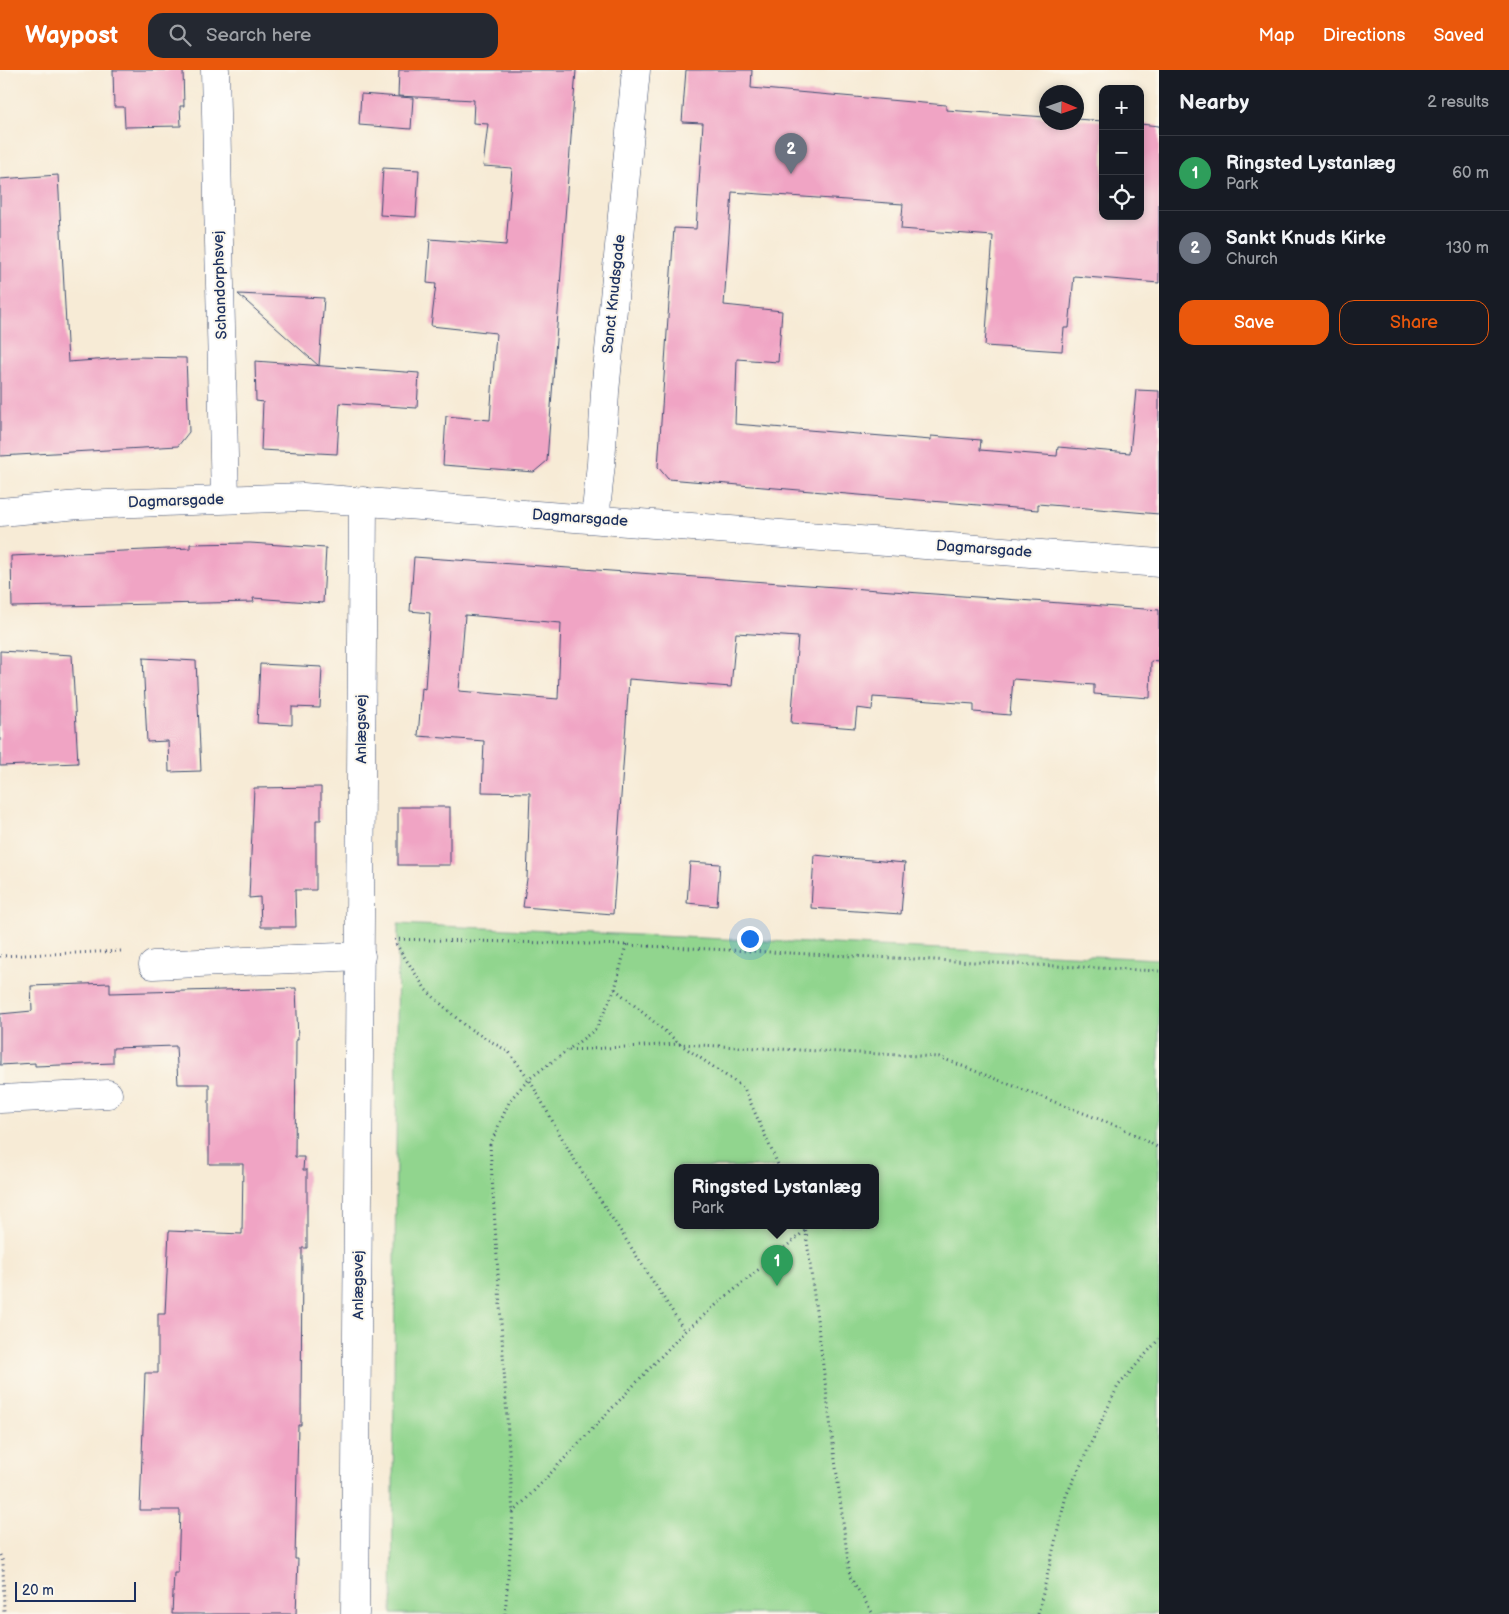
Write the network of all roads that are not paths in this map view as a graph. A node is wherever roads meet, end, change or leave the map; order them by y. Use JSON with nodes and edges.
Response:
{"nodes":[{"id":1,"x":215,"y":70,"type":"edge"},
{"id":2,"x":636,"y":70,"type":"edge"},
{"id":3,"x":225,"y":499,"type":"junction"},
{"id":4,"x":363,"y":502,"type":"junction"},
{"id":5,"x":0,"y":512,"type":"edge"},
{"id":6,"x":595,"y":519,"type":"junction"},
{"id":7,"x":1159,"y":563,"type":"edge"},
{"id":8,"x":361,"y":947,"type":"junction"},
{"id":9,"x":153,"y":965,"type":"road end"},
{"id":10,"x":108,"y":1094,"type":"dead end"},
{"id":11,"x":0,"y":1099,"type":"edge"},
{"id":12,"x":355,"y":1614,"type":"edge"}],
"edges":[{"from":1,"to":3,"type":"street","name":"Schandorphsvej"},
{"from":2,"to":6,"type":"street","name":"Sanct Knudsgade"},
{"from":3,"to":4,"type":"street","name":"Dagmarsgade"},
{"from":3,"to":5,"type":"street","name":"Dagmarsgade"},
{"from":4,"to":6,"type":"street","name":"Dagmarsgade"},
{"from":4,"to":8,"type":"street","name":"Anlægsvej"},
{"from":6,"to":7,"type":"street","name":"Dagmarsgade"},
{"from":8,"to":9,"type":"street"},
{"from":8,"to":12,"type":"street","name":"Anlægsvej"},
{"from":10,"to":11,"type":"street"}]}
